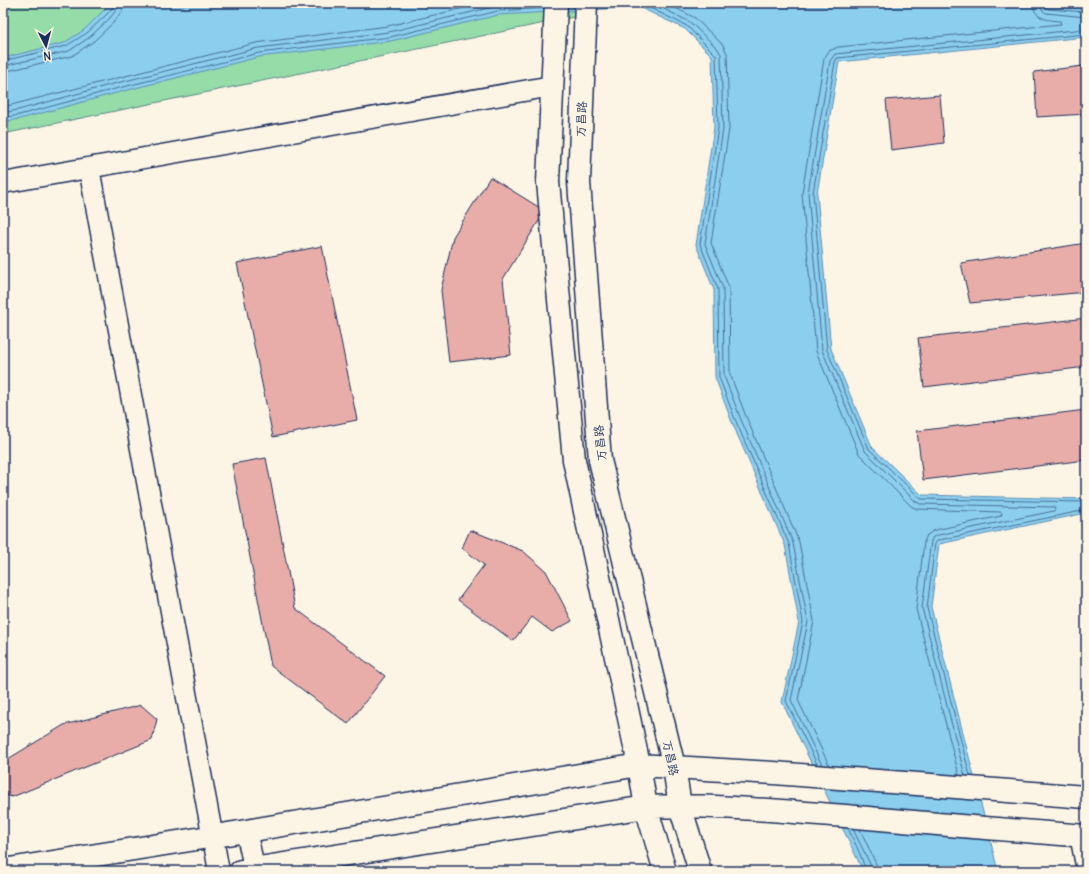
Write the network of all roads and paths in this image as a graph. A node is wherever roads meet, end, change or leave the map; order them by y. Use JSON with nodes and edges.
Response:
{"nodes":[{"id":1,"x":556,"y":3,"type":"edge"},
{"id":2,"x":586,"y":3,"type":"edge"},
{"id":3,"x":552,"y":86,"type":"junction"},
{"id":4,"x":89,"y":168,"type":"junction"},
{"id":5,"x":3,"y":183,"type":"edge"},
{"id":6,"x":639,"y":765,"type":"junction"},
{"id":7,"x":674,"y":767,"type":"junction"},
{"id":8,"x":1086,"y":797,"type":"edge"},
{"id":9,"x":680,"y":806,"type":"junction"},
{"id":10,"x":646,"y":807,"type":"junction"},
{"id":11,"x":246,"y":831,"type":"junction"},
{"id":12,"x":1083,"y":836,"type":"edge"},
{"id":13,"x":213,"y":837,"type":"junction"},
{"id":14,"x":1086,"y":865,"type":"edge"},
{"id":15,"x":3,"y":870,"type":"edge"},
{"id":16,"x":250,"y":870,"type":"edge"},
{"id":17,"x":219,"y":871,"type":"edge"},
{"id":18,"x":665,"y":871,"type":"edge"},
{"id":19,"x":700,"y":871,"type":"edge"}],
"edges":[{"from":1,"to":3,"type":"street"},
{"from":2,"to":7,"type":"street","name":"万昌路"},
{"from":3,"to":4,"type":"street"},
{"from":3,"to":6,"type":"street"},
{"from":4,"to":5,"type":"street"},
{"from":4,"to":13,"type":"street"},
{"from":6,"to":7,"type":"street"},
{"from":6,"to":10,"type":"street"},
{"from":6,"to":11,"type":"street"},
{"from":7,"to":8,"type":"street"},
{"from":7,"to":9,"type":"street","name":"万昌路"},
{"from":9,"to":10,"type":"street"},
{"from":9,"to":12,"type":"street"},
{"from":9,"to":19,"type":"street","name":"万昌路"},
{"from":10,"to":16,"type":"street"},
{"from":10,"to":18,"type":"street"},
{"from":11,"to":13,"type":"street"},
{"from":11,"to":16,"type":"street"},
{"from":12,"to":14,"type":"street"},
{"from":13,"to":15,"type":"street"},
{"from":13,"to":17,"type":"street"}]}
